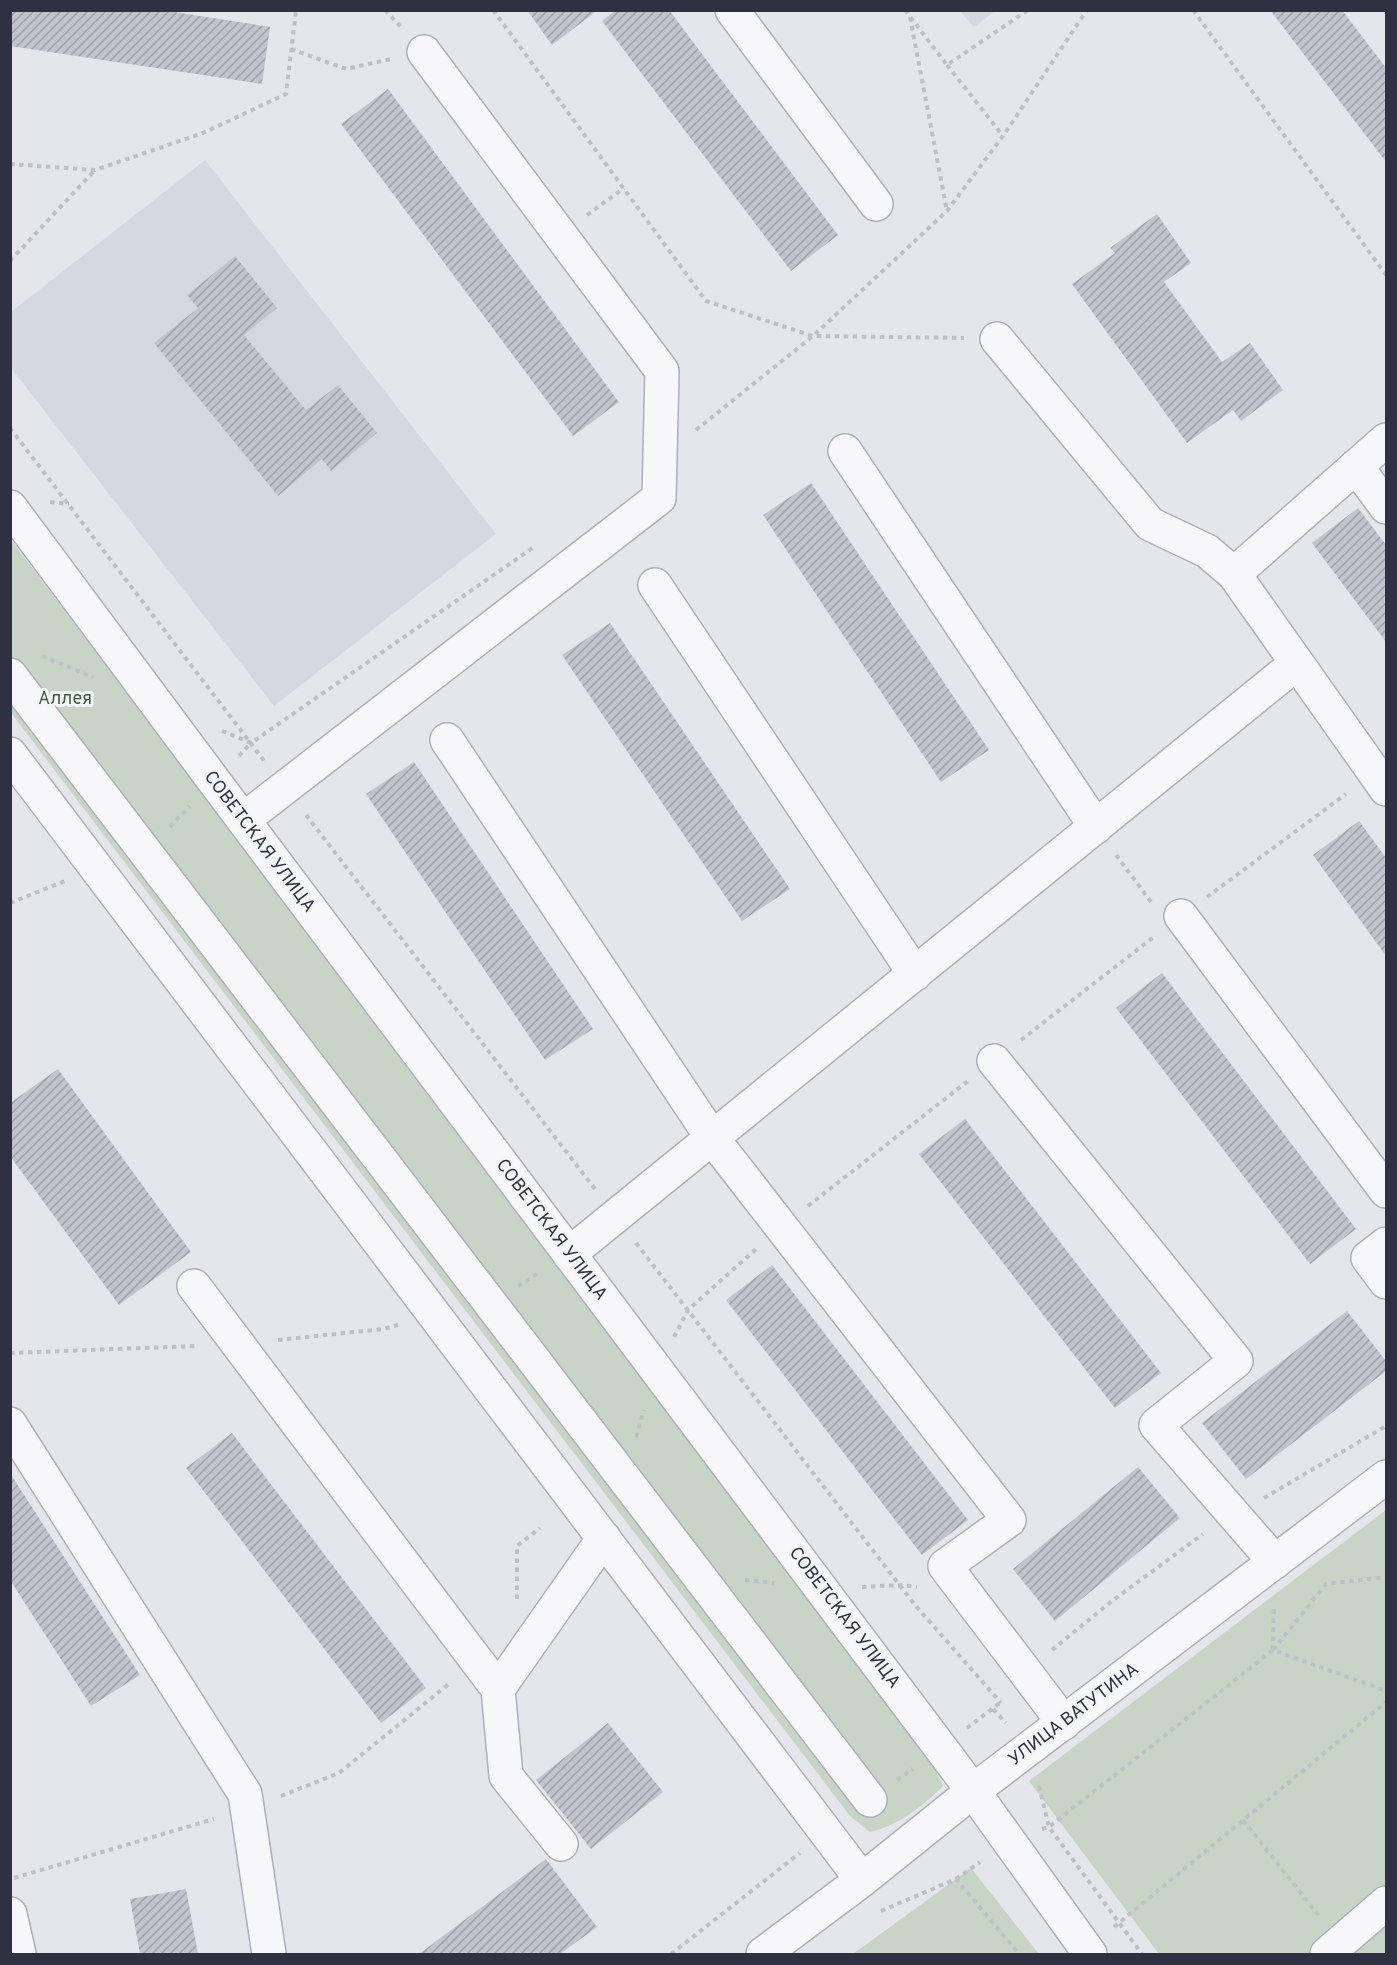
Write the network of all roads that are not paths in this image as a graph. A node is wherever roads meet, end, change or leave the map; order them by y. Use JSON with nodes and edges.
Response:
{"nodes":[{"id":1,"x":732,"y":10,"type":"edge"},
{"id":2,"x":424,"y":52,"type":"road end"},
{"id":3,"x":876,"y":204,"type":"dead end"},
{"id":4,"x":997,"y":339,"type":"road end"},
{"id":5,"x":1386,"y":440,"type":"edge"},
{"id":6,"x":845,"y":452,"type":"dead end"},
{"id":7,"x":1356,"y":466,"type":"junction"},
{"id":8,"x":10,"y":507,"type":"edge"},
{"id":9,"x":1386,"y":507,"type":"edge"},
{"id":10,"x":1234,"y":574,"type":"junction"},
{"id":11,"x":656,"y":585,"type":"dead end"},
{"id":12,"x":21,"y":663,"type":"edge"},
{"id":13,"x":1297,"y":663,"type":"junction"},
{"id":14,"x":447,"y":741,"type":"dead end"},
{"id":15,"x":10,"y":754,"type":"edge"},
{"id":16,"x":1381,"y":781,"type":"edge"},
{"id":17,"x":243,"y":820,"type":"junction"},
{"id":18,"x":1096,"y":827,"type":"junction"},
{"id":19,"x":1175,"y":921,"type":"road end"},
{"id":20,"x":915,"y":974,"type":"junction"},
{"id":21,"x":994,"y":1061,"type":"road end"},
{"id":22,"x":713,"y":1139,"type":"junction"},
{"id":23,"x":1386,"y":1191,"type":"edge"},
{"id":24,"x":1386,"y":1244,"type":"edge"},
{"id":25,"x":570,"y":1254,"type":"junction"},
{"id":26,"x":1386,"y":1282,"type":"edge"},
{"id":27,"x":194,"y":1287,"type":"dead end"},
{"id":28,"x":10,"y":1424,"type":"edge"},
{"id":29,"x":1386,"y":1477,"type":"edge"},
{"id":30,"x":604,"y":1538,"type":"junction"},
{"id":31,"x":1275,"y":1562,"type":"junction"},
{"id":32,"x":498,"y":1689,"type":"junction"},
{"id":33,"x":1064,"y":1723,"type":"junction"},
{"id":34,"x":973,"y":1791,"type":"junction"},
{"id":35,"x":870,"y":1800,"type":"road end"},
{"id":36,"x":561,"y":1844,"type":"dead end"},
{"id":37,"x":862,"y":1880,"type":"junction"},
{"id":38,"x":1386,"y":1903,"type":"edge"},
{"id":39,"x":10,"y":1914,"type":"edge"},
{"id":40,"x":1334,"y":1949,"type":"edge"},
{"id":41,"x":1088,"y":1952,"type":"edge"},
{"id":42,"x":19,"y":1954,"type":"edge"},
{"id":43,"x":269,"y":1954,"type":"edge"},
{"id":44,"x":763,"y":1954,"type":"edge"}],
"edges":[{"from":1,"to":3,"type":"street"},
{"from":2,"to":17,"type":"street"},
{"from":4,"to":10,"type":"street"},
{"from":5,"to":7,"type":"street"},
{"from":6,"to":18,"type":"street"},
{"from":7,"to":9,"type":"street"},
{"from":7,"to":10,"type":"street"},
{"from":8,"to":17,"type":"street","name":"СОВЕТСКАЯ УЛИЦА"},
{"from":10,"to":13,"type":"street"},
{"from":11,"to":20,"type":"street"},
{"from":12,"to":35,"type":"street"},
{"from":13,"to":16,"type":"street"},
{"from":13,"to":18,"type":"street"},
{"from":14,"to":22,"type":"street"},
{"from":15,"to":30,"type":"street"},
{"from":17,"to":25,"type":"street","name":"СОВЕТСКАЯ УЛИЦА"},
{"from":18,"to":20,"type":"street"},
{"from":19,"to":23,"type":"street"},
{"from":20,"to":22,"type":"street"},
{"from":21,"to":31,"type":"street"},
{"from":22,"to":25,"type":"street"},
{"from":22,"to":33,"type":"street"},
{"from":24,"to":26,"type":"street"},
{"from":25,"to":34,"type":"street","name":"СОВЕТСКАЯ УЛИЦА"},
{"from":27,"to":32,"type":"street"},
{"from":28,"to":43,"type":"street"},
{"from":29,"to":31,"type":"street","name":"УЛИЦА ВАТУТИНА"},
{"from":30,"to":32,"type":"street"},
{"from":30,"to":37,"type":"street"},
{"from":31,"to":33,"type":"street","name":"УЛИЦА ВАТУТИНА"},
{"from":32,"to":36,"type":"street"},
{"from":33,"to":34,"type":"street","name":"УЛИЦА ВАТУТИНА"},
{"from":34,"to":37,"type":"street","name":"УЛИЦА ВАТУТИНА"},
{"from":34,"to":41,"type":"street","name":"СОВЕТСКАЯ УЛИЦА"},
{"from":37,"to":44,"type":"street","name":"УЛИЦА ВАТУТИНА"},
{"from":38,"to":40,"type":"street"},
{"from":39,"to":42,"type":"street"}]}
